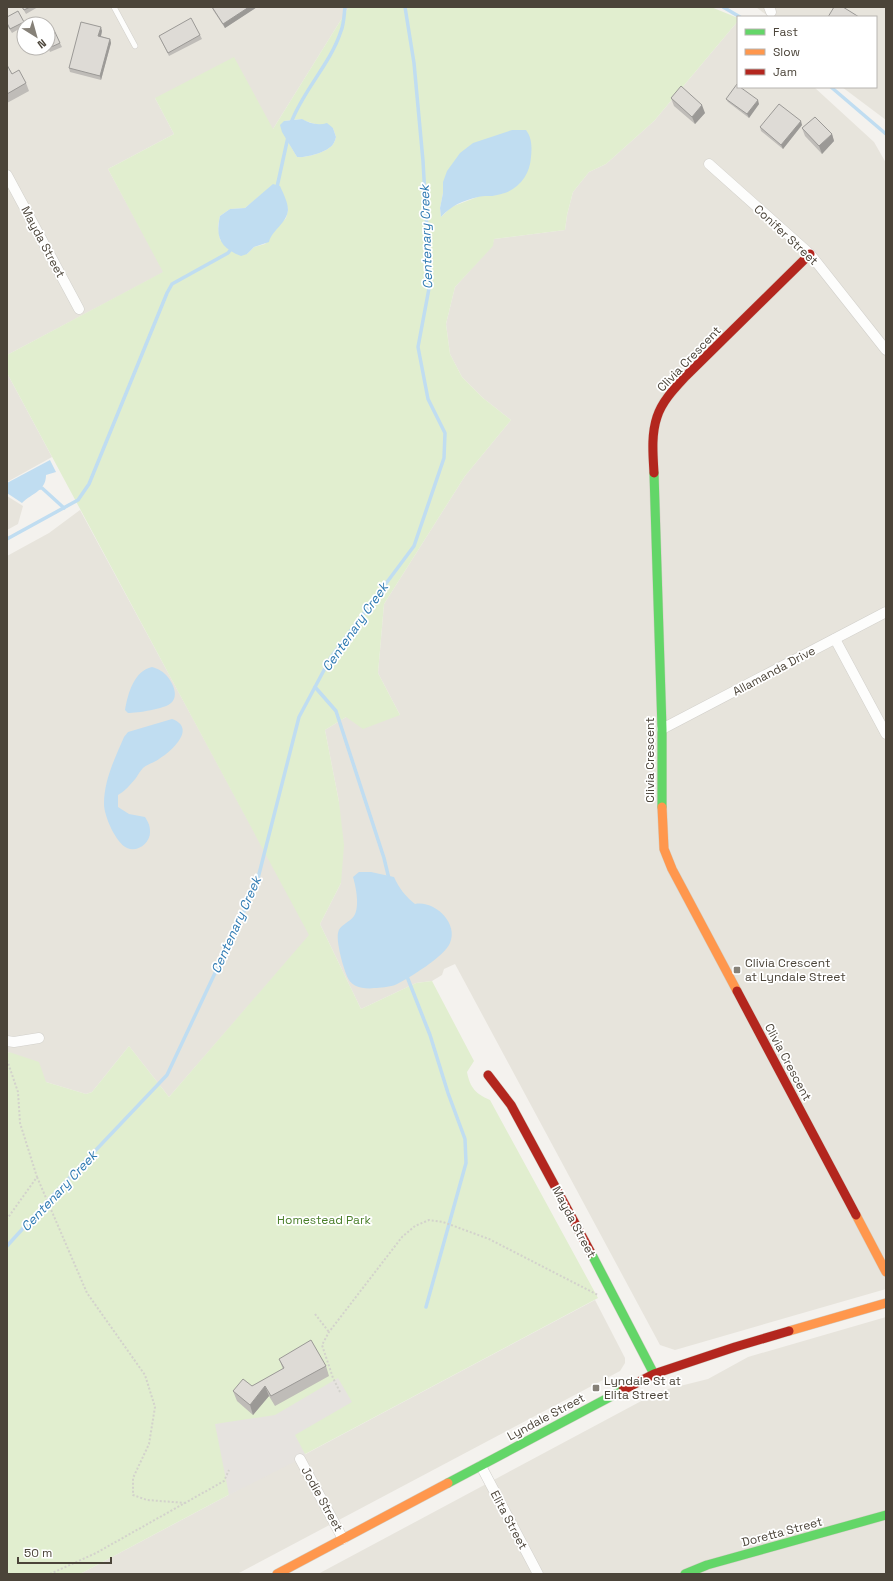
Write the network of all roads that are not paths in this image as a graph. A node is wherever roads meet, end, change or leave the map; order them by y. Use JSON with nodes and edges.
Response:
{"nodes":[{"id":1,"x":114,"y":7,"type":"edge"},
{"id":2,"x":135,"y":46,"type":"dead end"},
{"id":3,"x":709,"y":164,"type":"dead end"},
{"id":4,"x":7,"y":175,"type":"edge"},
{"id":5,"x":810,"y":254,"type":"junction"},
{"id":6,"x":79,"y":309,"type":"dead end"},
{"id":7,"x":886,"y":350,"type":"edge"},
{"id":8,"x":886,"y":612,"type":"edge"},
{"id":9,"x":835,"y":639,"type":"junction"},
{"id":10,"x":662,"y":730,"type":"junction"},
{"id":11,"x":886,"y":734,"type":"edge"},
{"id":12,"x":39,"y":1038,"type":"dead end"},
{"id":13,"x":7,"y":1041,"type":"edge"},
{"id":14,"x":488,"y":1075,"type":"dead end"},
{"id":15,"x":886,"y":1272,"type":"edge"},
{"id":16,"x":886,"y":1303,"type":"edge"},
{"id":17,"x":654,"y":1374,"type":"junction"},
{"id":18,"x":300,"y":1459,"type":"dead end"},
{"id":19,"x":481,"y":1466,"type":"junction"},
{"id":20,"x":886,"y":1515,"type":"edge"},
{"id":21,"x":344,"y":1539,"type":"junction"},
{"id":22,"x":688,"y":1573,"type":"edge"},
{"id":23,"x":277,"y":1574,"type":"edge"},
{"id":24,"x":538,"y":1574,"type":"edge"}],
"edges":[{"from":1,"to":2,"type":"lane"},
{"from":3,"to":5,"type":"street","name":"Conifer Street"},
{"from":4,"to":6,"type":"street","name":"Mayda Street"},
{"from":5,"to":7,"type":"street","name":"Conifer Street"},
{"from":5,"to":10,"type":"street","name":"Clivia Crescent"},
{"from":8,"to":9,"type":"street","name":"Allamanda Drive"},
{"from":9,"to":10,"type":"street","name":"Allamanda Drive"},
{"from":9,"to":11,"type":"street"},
{"from":10,"to":15,"type":"street","name":"Clivia Crescent"},
{"from":12,"to":13,"type":"street"},
{"from":14,"to":17,"type":"street","name":"Mayda Street"},
{"from":16,"to":17,"type":"street","name":"Lyndale Street"},
{"from":17,"to":19,"type":"street","name":"Lyndale Street"},
{"from":18,"to":21,"type":"street","name":"Jodie Street"},
{"from":19,"to":21,"type":"street","name":"Lyndale Street"},
{"from":19,"to":24,"type":"street","name":"Elita Street"},
{"from":20,"to":22,"type":"street","name":"Doretta Street"},
{"from":21,"to":23,"type":"street","name":"Lyndale Street"}]}
